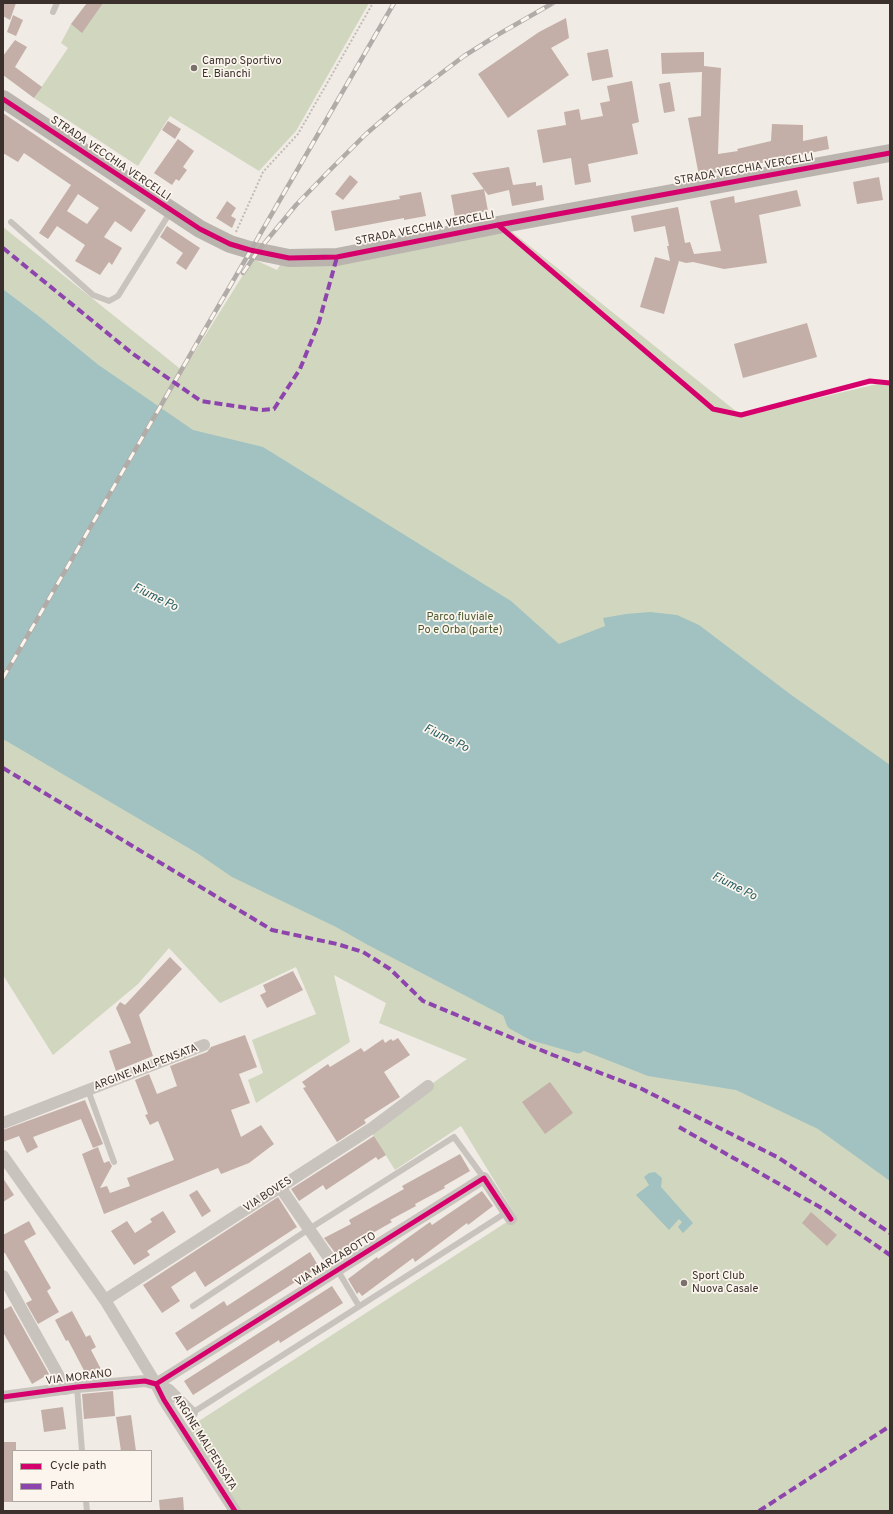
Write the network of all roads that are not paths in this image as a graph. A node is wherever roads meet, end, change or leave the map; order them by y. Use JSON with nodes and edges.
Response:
{"nodes":[{"id":1,"x":57,"y":3,"type":"edge"},
{"id":2,"x":53,"y":12,"type":"dead end"},
{"id":3,"x":3,"y":99,"type":"edge"},
{"id":4,"x":890,"y":153,"type":"edge"},
{"id":5,"x":171,"y":211,"type":"junction"},
{"id":6,"x":11,"y":222,"type":"dead end"},
{"id":7,"x":204,"y":1045,"type":"dead end"},
{"id":8,"x":428,"y":1086,"type":"dead end"},
{"id":9,"x":88,"y":1090,"type":"junction"},
{"id":10,"x":3,"y":1123,"type":"edge"},
{"id":11,"x":3,"y":1156,"type":"edge"},
{"id":12,"x":114,"y":1162,"type":"dead end"},
{"id":13,"x":484,"y":1178,"type":"junction"},
{"id":14,"x":280,"y":1187,"type":"junction"},
{"id":15,"x":509,"y":1216,"type":"joint"},
{"id":16,"x":309,"y":1229,"type":"junction"},
{"id":17,"x":338,"y":1271,"type":"junction"},
{"id":18,"x":3,"y":1276,"type":"edge"},
{"id":19,"x":105,"y":1300,"type":"junction"},
{"id":20,"x":192,"y":1306,"type":"dead end"},
{"id":21,"x":360,"y":1306,"type":"junction"},
{"id":22,"x":156,"y":1384,"type":"junction"},
{"id":23,"x":71,"y":1388,"type":"junction"},
{"id":24,"x":3,"y":1397,"type":"edge"},
{"id":25,"x":192,"y":1413,"type":"joint"},
{"id":26,"x":82,"y":1450,"type":"edge"},
{"id":27,"x":235,"y":1511,"type":"edge"}],
"edges":[{"from":1,"to":2,"type":"lane"},
{"from":3,"to":5,"type":"street","name":"STRADA VECCHIA VERCELLI"},
{"from":4,"to":5,"type":"street","name":"STRADA VECCHIA VERCELLI"},
{"from":5,"to":6,"type":"lane"},
{"from":7,"to":9,"type":"street","name":"ARGINE MALPENSATA"},
{"from":8,"to":14,"type":"street","name":"VIA BOVES"},
{"from":9,"to":10,"type":"street","name":"ARGINE MALPENSATA"},
{"from":9,"to":12,"type":"lane","name":"ARGINE MALPENSATA"},
{"from":11,"to":19,"type":"street","name":"ARGINE MALPENSATA"},
{"from":13,"to":15,"type":"street"},
{"from":13,"to":16,"type":"lane"},
{"from":13,"to":17,"type":"street","name":"VIA MARZABOTTO"},
{"from":14,"to":16,"type":"street"},
{"from":14,"to":19,"type":"street","name":"VIA BOVES"},
{"from":15,"to":21,"type":"lane"},
{"from":16,"to":17,"type":"street"},
{"from":16,"to":20,"type":"lane"},
{"from":17,"to":21,"type":"lane"},
{"from":17,"to":22,"type":"street","name":"VIA MARZABOTTO"},
{"from":18,"to":23,"type":"street"},
{"from":19,"to":22,"type":"street","name":"ARGINE MALPENSATA"},
{"from":21,"to":25,"type":"lane"},
{"from":22,"to":23,"type":"street","name":"VIA MORANO"},
{"from":22,"to":25,"type":"street","name":"ARGINE MALPENSATA"},
{"from":22,"to":27,"type":"street","name":"ARGINE MALPENSATA"},
{"from":23,"to":24,"type":"street","name":"VIA MORANO"},
{"from":23,"to":26,"type":"lane","name":"VIA MORANO"}]}
